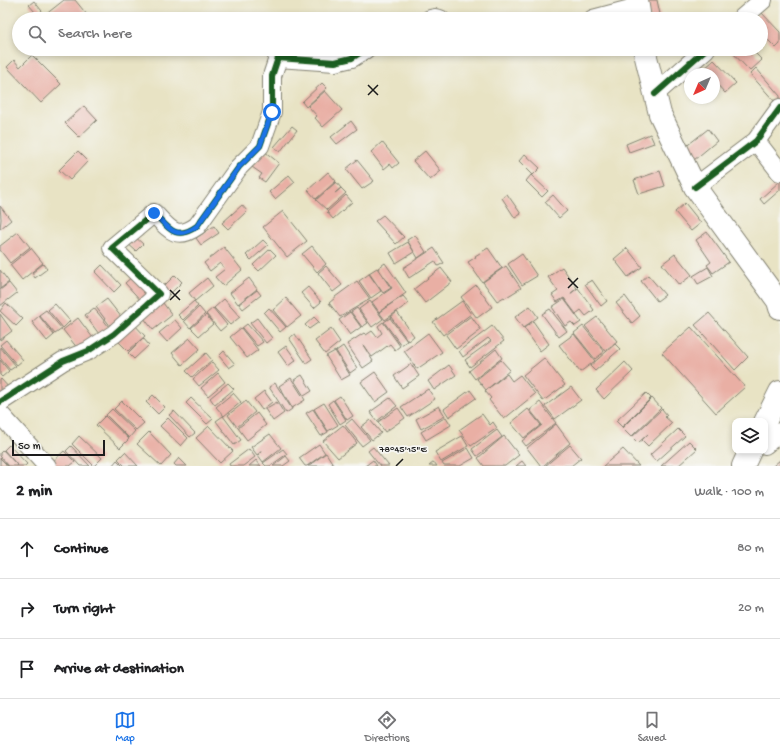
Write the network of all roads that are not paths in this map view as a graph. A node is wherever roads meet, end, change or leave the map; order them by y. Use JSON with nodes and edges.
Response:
{"nodes":[{"id":1,"x":763,"y":0,"type":"edge"},
{"id":2,"x":638,"y":9,"type":"edge"},
{"id":3,"x":624,"y":12,"type":"edge"},
{"id":4,"x":749,"y":12,"type":"edge"},
{"id":5,"x":355,"y":56,"type":"edge"},
{"id":6,"x":646,"y":56,"type":"edge"},
{"id":7,"x":698,"y":56,"type":"edge"},
{"id":8,"x":655,"y":94,"type":"junction"},
{"id":9,"x":780,"y":108,"type":"edge"},
{"id":10,"x":756,"y":141,"type":"junction"},
{"id":11,"x":780,"y":172,"type":"edge"},
{"id":12,"x":695,"y":187,"type":"junction"},
{"id":13,"x":780,"y":308,"type":"edge"},
{"id":14,"x":780,"y":392,"type":"edge"},
{"id":15,"x":0,"y":402,"type":"edge"},
{"id":16,"x":0,"y":414,"type":"edge"},
{"id":17,"x":767,"y":418,"type":"edge"},
{"id":18,"x":780,"y":432,"type":"edge"},
{"id":19,"x":768,"y":442,"type":"edge"},
{"id":20,"x":38,"y":463,"type":"edge"}],
"edges":[{"from":1,"to":4,"type":"street"},
{"from":2,"to":3,"type":"street"},
{"from":5,"to":15,"type":"street"},
{"from":6,"to":8,"type":"main road"},
{"from":7,"to":8,"type":"street"},
{"from":8,"to":12,"type":"main road"},
{"from":9,"to":10,"type":"street"},
{"from":10,"to":11,"type":"street"},
{"from":10,"to":12,"type":"street"},
{"from":12,"to":13,"type":"main road"},
{"from":14,"to":17,"type":"main road"},
{"from":16,"to":20,"type":"street"},
{"from":18,"to":19,"type":"street"}]}
